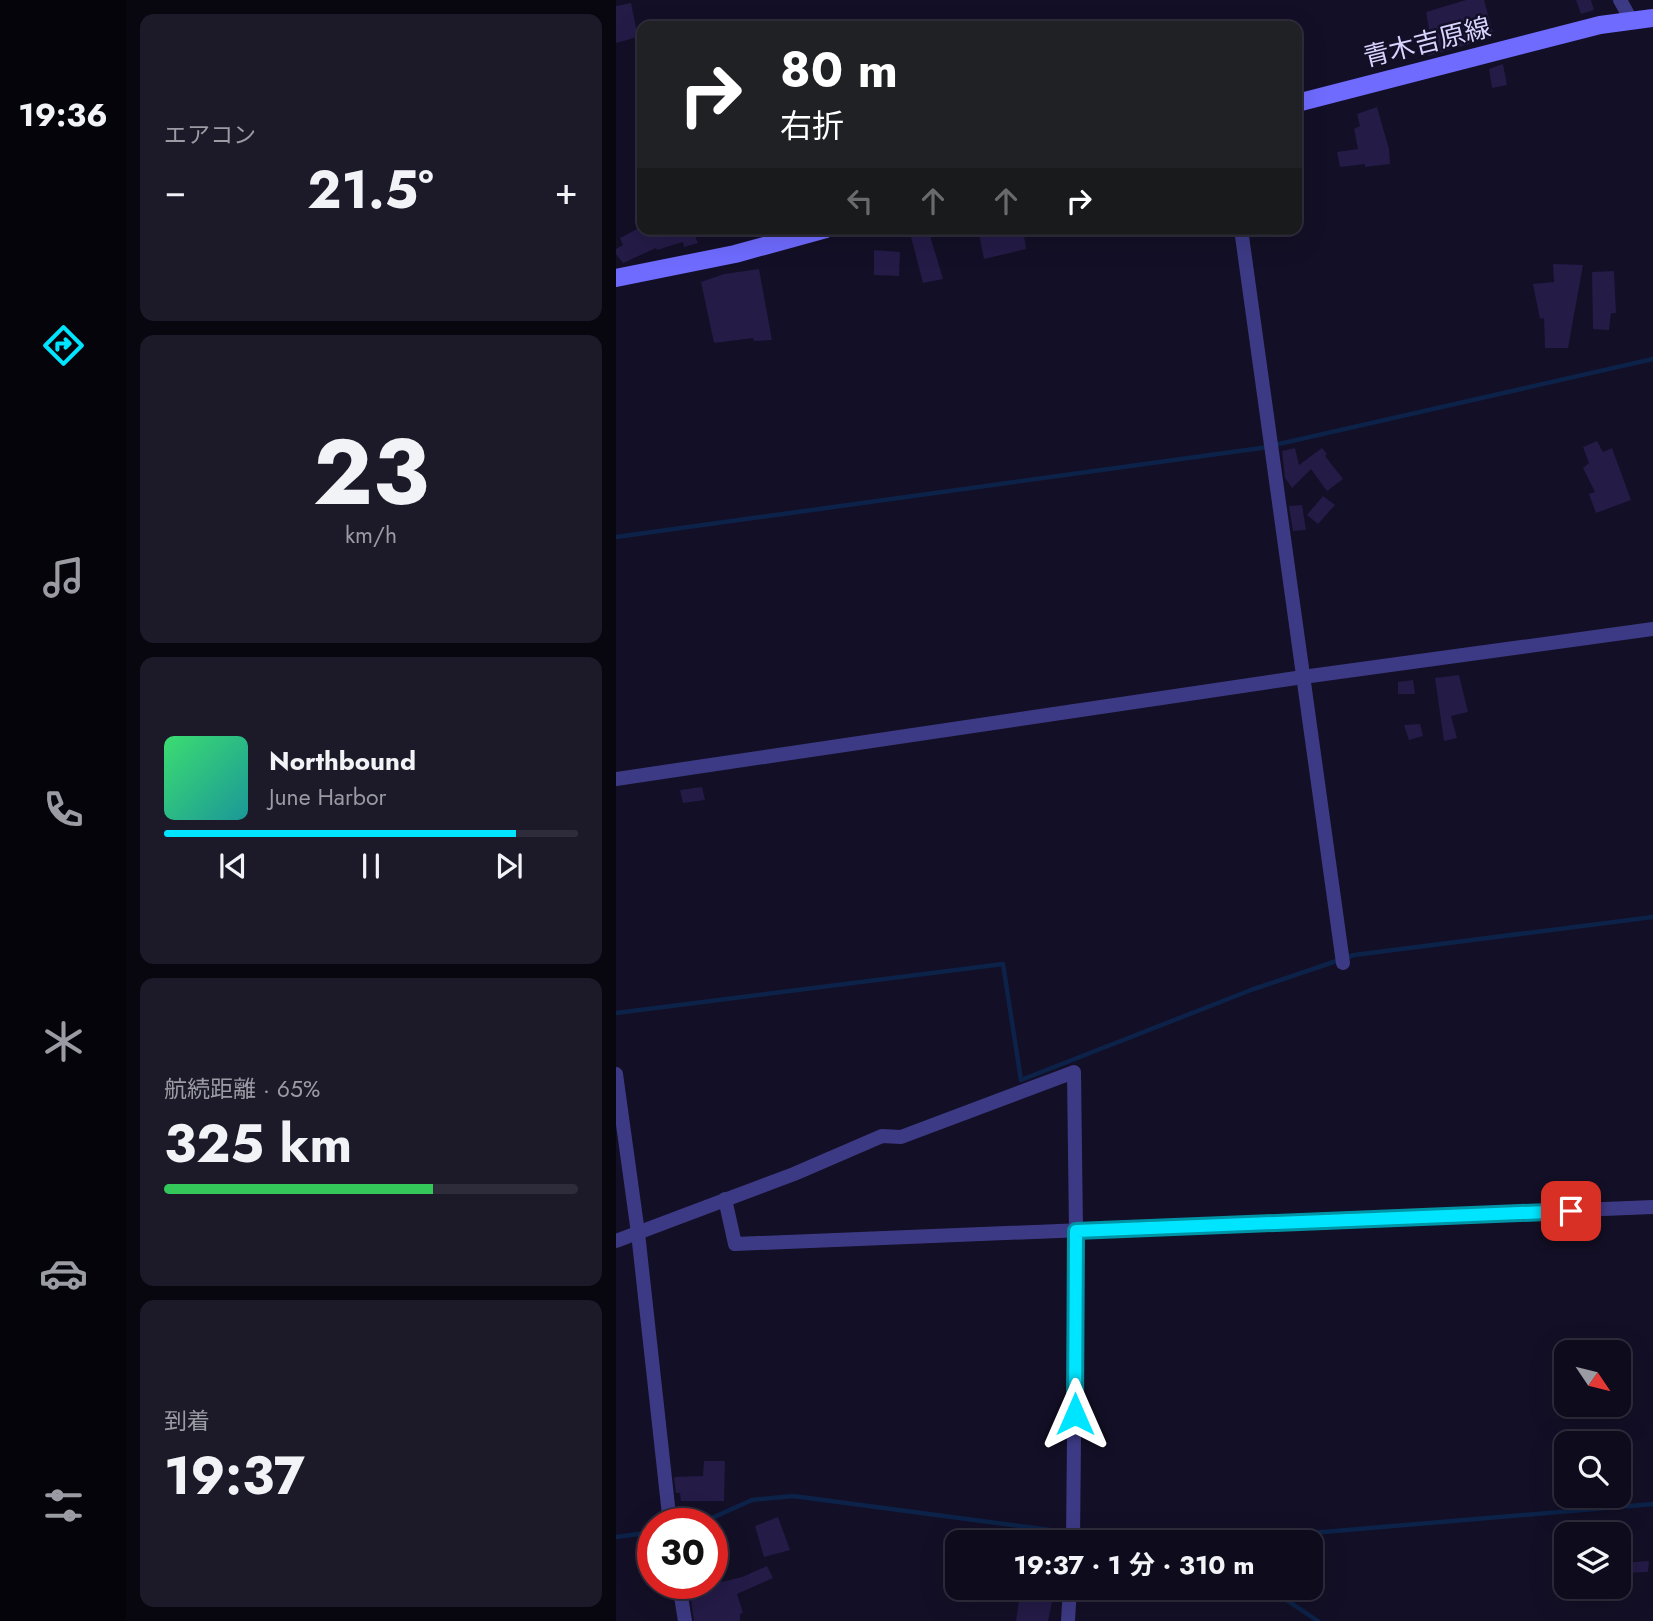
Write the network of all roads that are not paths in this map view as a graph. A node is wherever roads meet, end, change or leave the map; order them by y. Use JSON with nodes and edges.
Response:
{"nodes":[{"id":1,"x":1620,"y":0,"type":"edge"},
{"id":2,"x":1653,"y":18,"type":"edge"},
{"id":3,"x":1631,"y":20,"type":"junction"},
{"id":4,"x":1302,"y":102,"type":"edge"},
{"id":5,"x":803,"y":235,"type":"edge"},
{"id":6,"x":1242,"y":235,"type":"edge"},
{"id":7,"x":616,"y":278,"type":"edge"},
{"id":8,"x":1653,"y":629,"type":"edge"},
{"id":9,"x":1303,"y":677,"type":"junction"},
{"id":10,"x":616,"y":779,"type":"edge"},
{"id":11,"x":1343,"y":963,"type":"dead end"},
{"id":12,"x":616,"y":1074,"type":"edge"},
{"id":13,"x":725,"y":1199,"type":"junction"},
{"id":14,"x":1653,"y":1207,"type":"edge"},
{"id":15,"x":1076,"y":1231,"type":"junction"},
{"id":16,"x":638,"y":1233,"type":"junction"},
{"id":17,"x":616,"y":1241,"type":"edge"},
{"id":18,"x":668,"y":1508,"type":"edge"},
{"id":19,"x":1073,"y":1530,"type":"edge"},
{"id":20,"x":681,"y":1599,"type":"edge"},
{"id":21,"x":1069,"y":1600,"type":"edge"},
{"id":22,"x":685,"y":1621,"type":"edge"},
{"id":23,"x":1068,"y":1621,"type":"edge"}],
"edges":[{"from":1,"to":3,"type":"street"},
{"from":2,"to":3,"type":"main road","name":"青木吉原線"},
{"from":3,"to":4,"type":"main road","name":"青木吉原線"},
{"from":5,"to":7,"type":"main road"},
{"from":6,"to":9,"type":"street"},
{"from":8,"to":9,"type":"street"},
{"from":9,"to":10,"type":"street"},
{"from":9,"to":11,"type":"street"},
{"from":12,"to":16,"type":"street"},
{"from":13,"to":15,"type":"street"},
{"from":13,"to":15,"type":"street"},
{"from":13,"to":16,"type":"street"},
{"from":14,"to":15,"type":"street"},
{"from":15,"to":19,"type":"street"},
{"from":16,"to":17,"type":"street"},
{"from":16,"to":18,"type":"street"},
{"from":20,"to":22,"type":"street"},
{"from":21,"to":23,"type":"street"}]}
